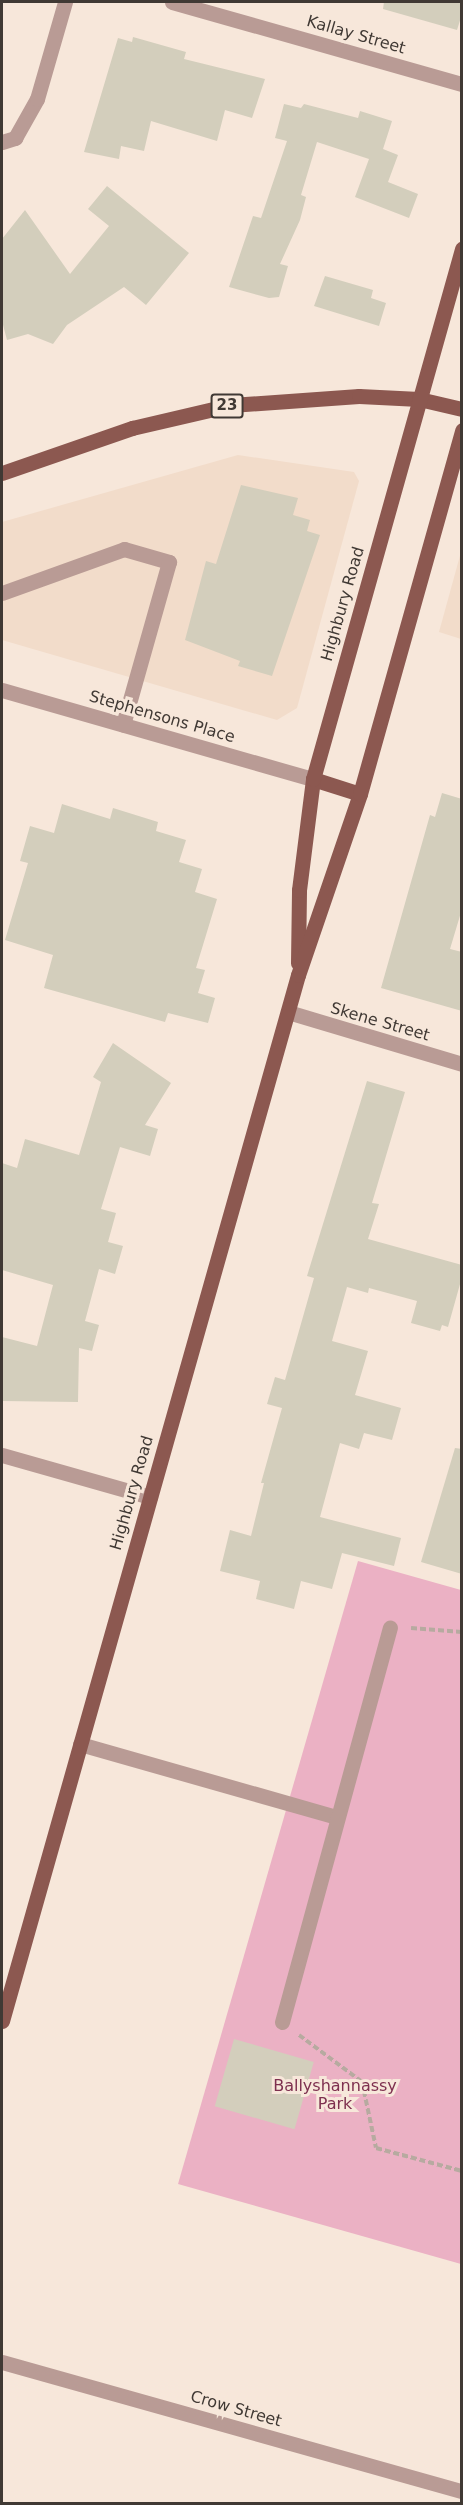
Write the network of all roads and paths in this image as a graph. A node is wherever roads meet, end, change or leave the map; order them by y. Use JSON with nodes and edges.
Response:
{"nodes":[{"id":1,"x":66,"y":2,"type":"edge"},
{"id":2,"x":172,"y":2,"type":"edge"},
{"id":3,"x":462,"y":84,"type":"edge"},
{"id":4,"x":8,"y":140,"type":"edge"},
{"id":5,"x":462,"y":249,"type":"edge"},
{"id":6,"x":419,"y":399,"type":"junction"},
{"id":7,"x":462,"y":409,"type":"edge"},
{"id":8,"x":462,"y":430,"type":"edge"},
{"id":9,"x":2,"y":473,"type":"edge"},
{"id":10,"x":2,"y":593,"type":"edge"},
{"id":11,"x":2,"y":690,"type":"edge"},
{"id":12,"x":123,"y":724,"type":"junction"},
{"id":13,"x":313,"y":779,"type":"junction"},
{"id":14,"x":360,"y":794,"type":"junction"},
{"id":15,"x":298,"y":975,"type":"junction"},
{"id":16,"x":288,"y":1012,"type":"junction"},
{"id":17,"x":462,"y":1065,"type":"edge"},
{"id":18,"x":2,"y":1455,"type":"edge"},
{"id":19,"x":150,"y":1497,"type":"junction"},
{"id":20,"x":390,"y":1627,"type":"joint"},
{"id":21,"x":462,"y":1632,"type":"edge"},
{"id":22,"x":80,"y":1744,"type":"junction"},
{"id":23,"x":337,"y":1817,"type":"junction"},
{"id":24,"x":2,"y":2021,"type":"edge"},
{"id":25,"x":282,"y":2022,"type":"joint"},
{"id":26,"x":462,"y":2171,"type":"edge"},
{"id":27,"x":2,"y":2362,"type":"edge"},
{"id":28,"x":462,"y":2492,"type":"edge"}],
"edges":[{"from":1,"to":4,"type":"street"},
{"from":2,"to":3,"type":"street","name":"Kallay Street"},
{"from":5,"to":6,"type":"main road","name":"Highbury Road"},
{"from":6,"to":7,"type":"main road","number":"23"},
{"from":6,"to":9,"type":"main road","number":"23"},
{"from":6,"to":13,"type":"main road","name":"Highbury Road"},
{"from":8,"to":14,"type":"main road","name":"Highbury Road"},
{"from":10,"to":12,"type":"street"},
{"from":11,"to":12,"type":"street","name":"Stephensons Place"},
{"from":12,"to":13,"type":"street","name":"Stephensons Place"},
{"from":13,"to":14,"type":"main road"},
{"from":13,"to":15,"type":"main road","name":"Highbury Road"},
{"from":14,"to":15,"type":"main road","name":"Highbury Road"},
{"from":15,"to":16,"type":"main road","name":"Highbury Road"},
{"from":16,"to":17,"type":"street","name":"Skene Street"},
{"from":16,"to":19,"type":"main road","name":"Highbury Road"},
{"from":18,"to":19,"type":"street"},
{"from":19,"to":22,"type":"main road","name":"Highbury Road"},
{"from":20,"to":21,"type":"path"},
{"from":20,"to":23,"type":"street"},
{"from":22,"to":23,"type":"street"},
{"from":22,"to":24,"type":"main road","name":"Highbury Road"},
{"from":23,"to":25,"type":"street"},
{"from":25,"to":26,"type":"path"},
{"from":27,"to":28,"type":"street","name":"Crow Street"}]}
